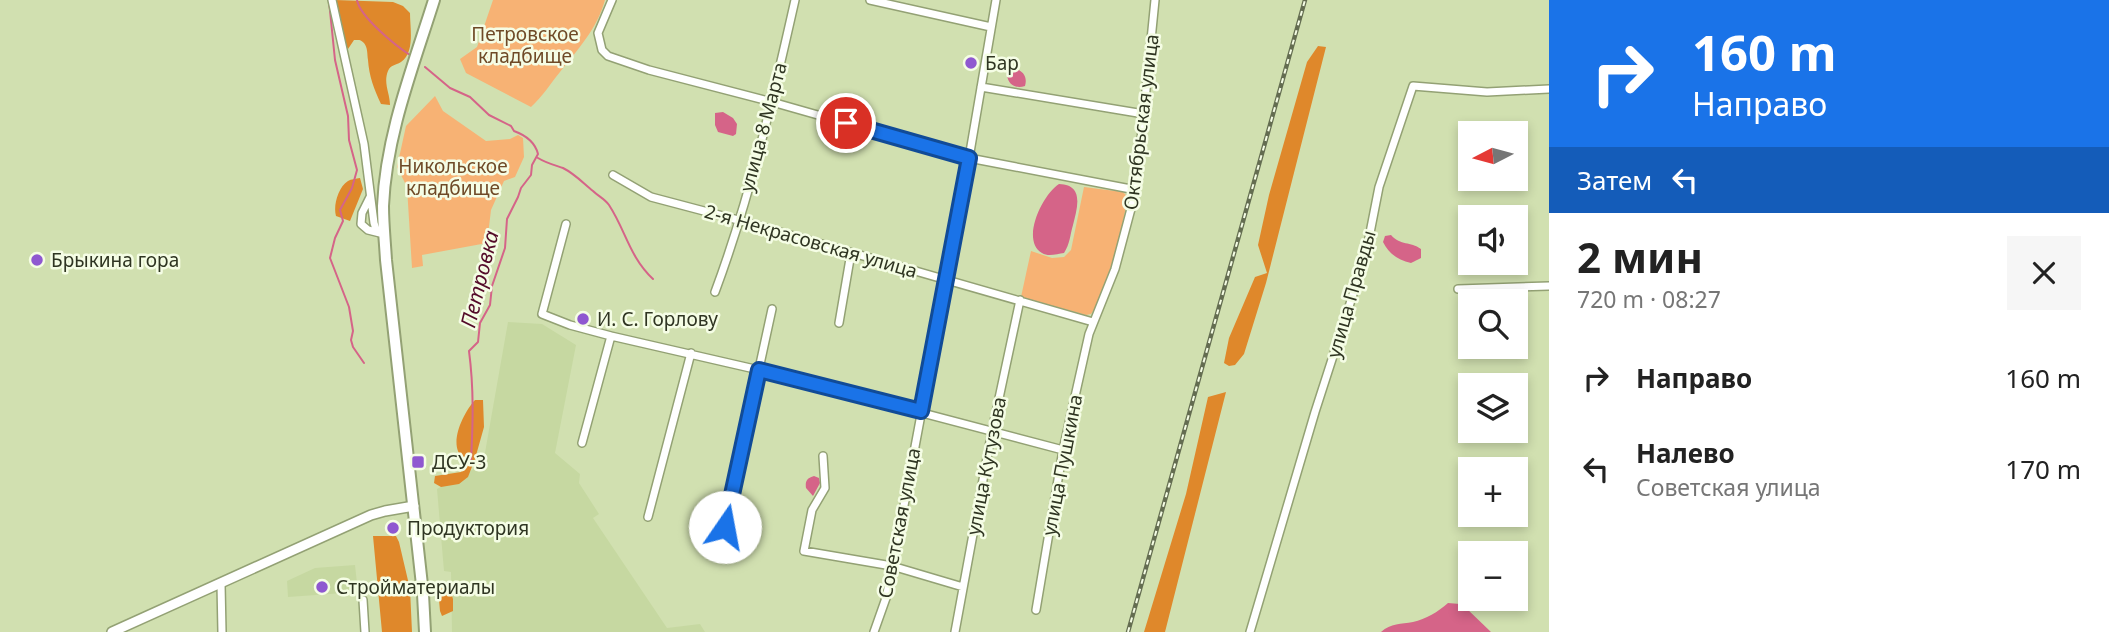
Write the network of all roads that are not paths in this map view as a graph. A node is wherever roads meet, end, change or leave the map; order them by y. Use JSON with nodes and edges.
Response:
{"nodes":[{"id":1,"x":332,"y":0,"type":"edge"},
{"id":2,"x":434,"y":0,"type":"edge"},
{"id":3,"x":612,"y":0,"type":"edge"},
{"id":4,"x":795,"y":0,"type":"edge"},
{"id":5,"x":870,"y":0,"type":"edge"},
{"id":6,"x":996,"y":0,"type":"edge"},
{"id":7,"x":1155,"y":0,"type":"edge"},
{"id":8,"x":991,"y":27,"type":"junction"},
{"id":9,"x":981,"y":87,"type":"junction"},
{"id":10,"x":1549,"y":89,"type":"edge"},
{"id":11,"x":772,"y":102,"type":"junction"},
{"id":12,"x":1144,"y":114,"type":"junction"},
{"id":13,"x":969,"y":158,"type":"junction"},
{"id":14,"x":613,"y":176,"type":"dead end"},
{"id":15,"x":1136,"y":190,"type":"junction"},
{"id":16,"x":371,"y":196,"type":"junction"},
{"id":17,"x":738,"y":220,"type":"junction"},
{"id":18,"x":566,"y":223,"type":"dead end"},
{"id":19,"x":381,"y":232,"type":"junction"},
{"id":20,"x":851,"y":253,"type":"junction"},
{"id":21,"x":945,"y":279,"type":"junction"},
{"id":22,"x":1549,"y":286,"type":"edge"},
{"id":23,"x":1458,"y":289,"type":"dead end"},
{"id":24,"x":715,"y":292,"type":"dead end"},
{"id":25,"x":1020,"y":300,"type":"junction"},
{"id":26,"x":772,"y":309,"type":"dead end"},
{"id":27,"x":1093,"y":322,"type":"junction"},
{"id":28,"x":839,"y":323,"type":"dead end"},
{"id":29,"x":611,"y":336,"type":"junction"},
{"id":30,"x":691,"y":353,"type":"junction"},
{"id":31,"x":759,"y":370,"type":"junction"},
{"id":32,"x":921,"y":411,"type":"junction"},
{"id":33,"x":992,"y":431,"type":"junction"},
{"id":34,"x":582,"y":443,"type":"dead end"},
{"id":35,"x":1063,"y":450,"type":"junction"},
{"id":36,"x":822,"y":456,"type":"dead end"},
{"id":37,"x":414,"y":506,"type":"junction"},
{"id":38,"x":648,"y":517,"type":"dead end"},
{"id":39,"x":719,"y":553,"type":"dead end"},
{"id":40,"x":892,"y":566,"type":"junction"},
{"id":41,"x":220,"y":584,"type":"junction"},
{"id":42,"x":963,"y":587,"type":"junction"},
{"id":43,"x":363,"y":600,"type":"dead end"},
{"id":44,"x":1036,"y":610,"type":"dead end"},
{"id":45,"x":112,"y":632,"type":"edge"},
{"id":46,"x":222,"y":632,"type":"edge"},
{"id":47,"x":365,"y":632,"type":"edge"},
{"id":48,"x":425,"y":632,"type":"edge"},
{"id":49,"x":874,"y":632,"type":"edge"},
{"id":50,"x":956,"y":632,"type":"edge"},
{"id":51,"x":1250,"y":632,"type":"edge"}],
"edges":[{"from":1,"to":16,"type":"street"},
{"from":2,"to":19,"type":"main road"},
{"from":3,"to":11,"type":"street"},
{"from":4,"to":11,"type":"street","name":"улица 8 Марта"},
{"from":5,"to":8,"type":"street"},
{"from":6,"to":8,"type":"street","name":"Советская улица"},
{"from":7,"to":12,"type":"street","name":"Октябрьская улица"},
{"from":8,"to":9,"type":"street","name":"Советская улица"},
{"from":9,"to":12,"type":"street"},
{"from":9,"to":13,"type":"street","name":"Советская улица"},
{"from":10,"to":51,"type":"street","name":"улица Правды"},
{"from":11,"to":13,"type":"street"},
{"from":11,"to":17,"type":"street","name":"улица 8 Марта"},
{"from":12,"to":15,"type":"street","name":"Октябрьская улица"},
{"from":13,"to":15,"type":"street"},
{"from":13,"to":21,"type":"street","name":"Советская улица"},
{"from":14,"to":17,"type":"street","name":"2-я Некрасовская улица"},
{"from":15,"to":27,"type":"street","name":"Октябрьская улица"},
{"from":16,"to":19,"type":"street"},
{"from":16,"to":19,"type":"street"},
{"from":17,"to":20,"type":"street","name":"2-я Некрасовская улица"},
{"from":17,"to":24,"type":"street","name":"улица 8 Марта"},
{"from":18,"to":29,"type":"street"},
{"from":19,"to":37,"type":"main road"},
{"from":20,"to":21,"type":"street","name":"2-я Некрасовская улица"},
{"from":20,"to":28,"type":"street"},
{"from":21,"to":25,"type":"street","name":"2-я Некрасовская улица"},
{"from":21,"to":32,"type":"street","name":"Советская улица"},
{"from":22,"to":23,"type":"street"},
{"from":25,"to":27,"type":"street","name":"2-я Некрасовская улица"},
{"from":25,"to":33,"type":"street","name":"улица Кутузова"},
{"from":26,"to":31,"type":"street"},
{"from":27,"to":35,"type":"street","name":"улица Пушкина"},
{"from":29,"to":30,"type":"street"},
{"from":29,"to":34,"type":"street"},
{"from":30,"to":31,"type":"street"},
{"from":30,"to":38,"type":"street"},
{"from":31,"to":32,"type":"street"},
{"from":31,"to":39,"type":"street"},
{"from":32,"to":33,"type":"street"},
{"from":32,"to":40,"type":"street","name":"Советская улица"},
{"from":33,"to":35,"type":"street"},
{"from":33,"to":42,"type":"street","name":"улица Кутузова"},
{"from":35,"to":44,"type":"street","name":"улица Пушкина"},
{"from":36,"to":40,"type":"street"},
{"from":37,"to":41,"type":"street"},
{"from":37,"to":48,"type":"main road"},
{"from":40,"to":42,"type":"street"},
{"from":40,"to":49,"type":"street","name":"Советская улица"},
{"from":41,"to":45,"type":"street"},
{"from":41,"to":46,"type":"street"},
{"from":42,"to":50,"type":"street","name":"улица Кутузова"},
{"from":43,"to":47,"type":"street"}]}
